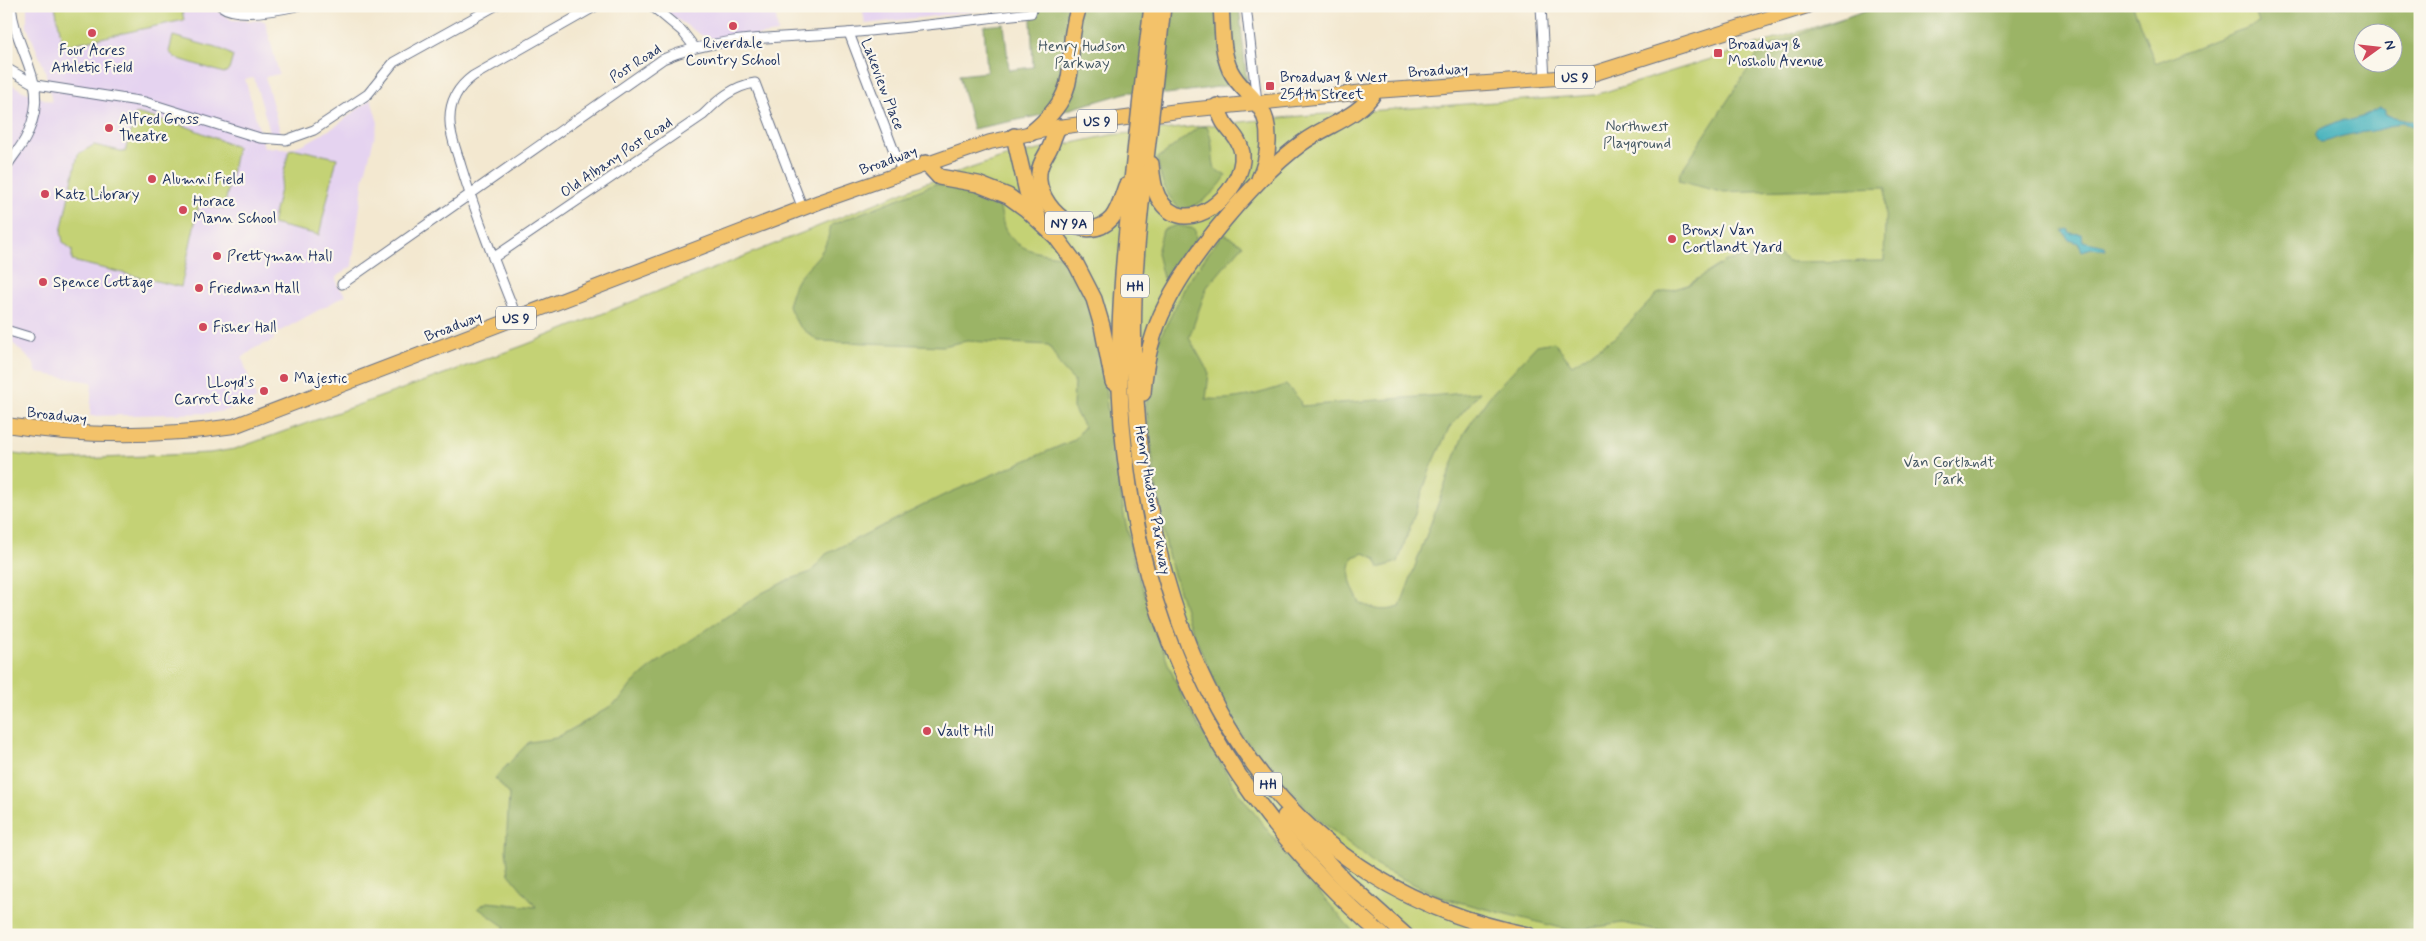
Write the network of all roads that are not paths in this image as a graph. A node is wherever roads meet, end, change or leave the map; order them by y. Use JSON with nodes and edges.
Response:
{"nodes":[{"id":1,"x":11,"y":6,"type":"edge"},
{"id":2,"x":221,"y":6,"type":"edge"},
{"id":3,"x":297,"y":6,"type":"edge"},
{"id":4,"x":496,"y":6,"type":"edge"},
{"id":5,"x":596,"y":6,"type":"edge"},
{"id":6,"x":652,"y":6,"type":"edge"},
{"id":7,"x":1079,"y":6,"type":"edge"},
{"id":8,"x":1152,"y":6,"type":"edge"},
{"id":9,"x":1163,"y":6,"type":"edge"},
{"id":10,"x":1221,"y":6,"type":"edge"},
{"id":11,"x":1246,"y":6,"type":"edge"},
{"id":12,"x":1541,"y":6,"type":"edge"},
{"id":13,"x":1807,"y":6,"type":"edge"},
{"id":14,"x":1032,"y":9,"type":"edge"},
{"id":15,"x":849,"y":33,"type":"junction"},
{"id":16,"x":695,"y":48,"type":"junction"},
{"id":17,"x":6,"y":68,"type":"edge"},
{"id":18,"x":1545,"y":80,"type":"junction"},
{"id":19,"x":36,"y":85,"type":"junction"},
{"id":20,"x":1375,"y":91,"type":"junction"},
{"id":21,"x":1147,"y":98,"type":"junction"},
{"id":22,"x":1257,"y":102,"type":"junction"},
{"id":23,"x":1217,"y":106,"type":"junction"},
{"id":24,"x":1059,"y":127,"type":"junction"},
{"id":25,"x":1031,"y":133,"type":"junction"},
{"id":26,"x":1143,"y":134,"type":"junction"},
{"id":27,"x":1014,"y":136,"type":"junction"},
{"id":28,"x":1135,"y":156,"type":"junction"},
{"id":29,"x":926,"y":163,"type":"junction"},
{"id":30,"x":6,"y":168,"type":"edge"},
{"id":31,"x":902,"y":172,"type":"junction"},
{"id":32,"x":1253,"y":189,"type":"junction"},
{"id":33,"x":470,"y":195,"type":"junction"},
{"id":34,"x":803,"y":209,"type":"junction"},
{"id":35,"x":1052,"y":233,"type":"junction"},
{"id":36,"x":493,"y":258,"type":"junction"},
{"id":37,"x":342,"y":284,"type":"dead end"},
{"id":38,"x":517,"y":318,"type":"junction"},
{"id":39,"x":6,"y":330,"type":"edge"},
{"id":40,"x":29,"y":338,"type":"dead end"},
{"id":41,"x":6,"y":425,"type":"edge"},
{"id":42,"x":1124,"y":436,"type":"junction"},
{"id":43,"x":1141,"y":439,"type":"junction"},
{"id":44,"x":1246,"y":754,"type":"junction"},
{"id":45,"x":1316,"y":870,"type":"junction"},
{"id":46,"x":1366,"y":935,"type":"edge"},
{"id":47,"x":1382,"y":935,"type":"edge"},
{"id":48,"x":1405,"y":935,"type":"edge"},
{"id":49,"x":1528,"y":935,"type":"edge"}],
"edges":[{"from":1,"to":19,"type":"street"},
{"from":2,"to":3,"type":"street"},
{"from":4,"to":19,"type":"street"},
{"from":5,"to":33,"type":"street"},
{"from":6,"to":16,"type":"street"},
{"from":7,"to":25,"type":"highway"},
{"from":8,"to":21,"type":"highway","name":"Henry Hudson Parkway","number":"HH"},
{"from":9,"to":21,"type":"highway","name":"Henry Hudson Parkway","number":"HH"},
{"from":10,"to":22,"type":"highway"},
{"from":11,"to":22,"type":"street"},
{"from":12,"to":18,"type":"street"},
{"from":13,"to":18,"type":"main road","name":"Broadway","number":"US 9"},
{"from":14,"to":15,"type":"street","name":"Post Road"},
{"from":15,"to":16,"type":"street","name":"Post Road"},
{"from":15,"to":31,"type":"street","name":"Lakeview Place"},
{"from":16,"to":33,"type":"street","name":"Post Road"},
{"from":17,"to":19,"type":"street"},
{"from":18,"to":20,"type":"main road","name":"Broadway","number":"US 9"},
{"from":19,"to":30,"type":"street"},
{"from":20,"to":22,"type":"main road","name":"Broadway","number":"US 9"},
{"from":20,"to":32,"type":"highway"},
{"from":21,"to":26,"type":"highway","name":"Henry Hudson Parkway","number":"HH","bridge":true},
{"from":22,"to":23,"type":"main road","name":"Broadway","number":"US 9"},
{"from":22,"to":32,"type":"highway"},
{"from":23,"to":24,"type":"main road","name":"Broadway","number":"US 9"},
{"from":23,"to":26,"type":"highway"},
{"from":24,"to":25,"type":"main road","name":"Broadway","number":"US 9"},
{"from":24,"to":28,"type":"highway","number":"NY 9A"},
{"from":25,"to":27,"type":"main road","name":"Broadway","number":"US 9"},
{"from":26,"to":28,"type":"highway","name":"Henry Hudson Parkway","number":"HH"},
{"from":26,"to":43,"type":"highway","name":"Henry Hudson Parkway","number":"HH"},
{"from":27,"to":29,"type":"main road","name":"Broadway","number":"US 9"},
{"from":27,"to":35,"type":"highway"},
{"from":28,"to":42,"type":"highway","name":"Henry Hudson Parkway","number":"HH"},
{"from":29,"to":31,"type":"main road","name":"Broadway","number":"US 9"},
{"from":29,"to":35,"type":"highway"},
{"from":31,"to":34,"type":"main road","name":"Broadway","number":"US 9"},
{"from":32,"to":43,"type":"highway"},
{"from":33,"to":36,"type":"street"},
{"from":33,"to":37,"type":"street","name":"Post Road"},
{"from":34,"to":36,"type":"street","name":"Old Albany Post Road"},
{"from":34,"to":38,"type":"main road","name":"Broadway","number":"US 9"},
{"from":35,"to":42,"type":"highway"},
{"from":36,"to":38,"type":"street"},
{"from":38,"to":41,"type":"main road","name":"Broadway","number":"US 9"},
{"from":39,"to":40,"type":"street"},
{"from":42,"to":45,"type":"highway","name":"Henry Hudson Parkway","number":"HH"},
{"from":43,"to":44,"type":"highway","name":"Henry Hudson Parkway","number":"HH"},
{"from":44,"to":48,"type":"highway"},
{"from":44,"to":49,"type":"highway","name":"Henry Hudson Parkway","number":"HH"},
{"from":45,"to":46,"type":"highway"},
{"from":45,"to":47,"type":"highway","name":"Henry Hudson Parkway","number":"HH"}]}
